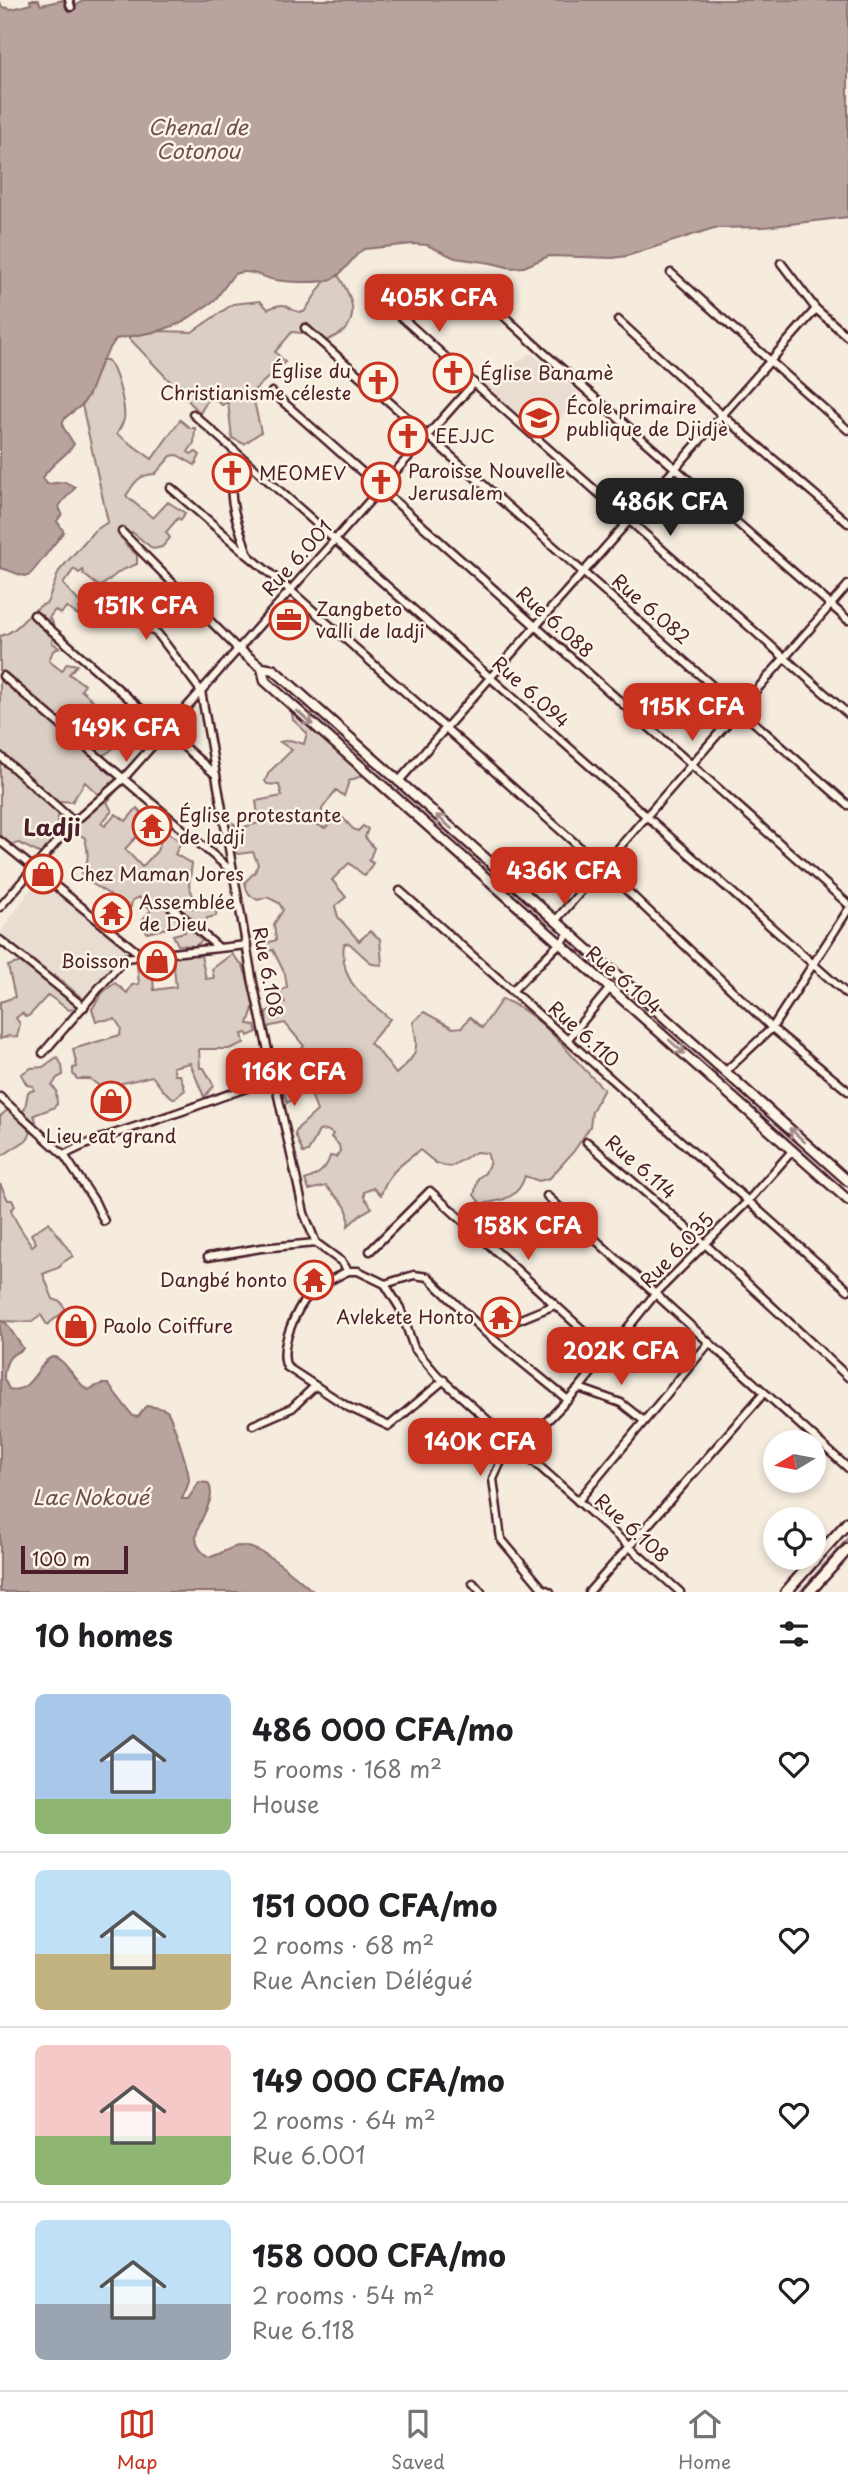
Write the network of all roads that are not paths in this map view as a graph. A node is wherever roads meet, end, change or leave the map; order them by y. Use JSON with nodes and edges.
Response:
{"nodes":[{"id":1,"x":781,"y":263,"type":"dead end"},
{"id":2,"x":671,"y":273,"type":"dead end"},
{"id":3,"x":469,"y":284,"type":"dead end"},
{"id":4,"x":387,"y":304,"type":"dead end"},
{"id":5,"x":816,"y":309,"type":"junction"},
{"id":6,"x":618,"y":320,"type":"dead end"},
{"id":7,"x":305,"y":328,"type":"dead end"},
{"id":8,"x":848,"y":337,"type":"edge"},
{"id":9,"x":770,"y":361,"type":"junction"},
{"id":10,"x":474,"y":383,"type":"junction"},
{"id":11,"x":272,"y":392,"type":"dead end"},
{"id":12,"x":193,"y":414,"type":"dead end"},
{"id":13,"x":722,"y":415,"type":"junction"},
{"id":14,"x":848,"y":430,"type":"edge"},
{"id":15,"x":427,"y":435,"type":"junction"},
{"id":16,"x":244,"y":460,"type":"junction"},
{"id":17,"x":676,"y":468,"type":"junction"},
{"id":18,"x":170,"y":488,"type":"dead end"},
{"id":19,"x":381,"y":488,"type":"junction"},
{"id":20,"x":629,"y":520,"type":"junction"},
{"id":21,"x":848,"y":523,"type":"edge"},
{"id":22,"x":122,"y":532,"type":"dead end"},
{"id":23,"x":335,"y":540,"type":"junction"},
{"id":24,"x":248,"y":556,"type":"junction"},
{"id":25,"x":584,"y":572,"type":"junction"},
{"id":26,"x":848,"y":585,"type":"edge"},
{"id":27,"x":290,"y":590,"type":"junction"},
{"id":28,"x":831,"y":605,"type":"junction"},
{"id":29,"x":117,"y":607,"type":"dead end"},
{"id":30,"x":34,"y":615,"type":"dead end"},
{"id":31,"x":848,"y":620,"type":"edge"},
{"id":32,"x":536,"y":626,"type":"junction"},
{"id":33,"x":237,"y":648,"type":"junction"},
{"id":34,"x":784,"y":658,"type":"junction"},
{"id":35,"x":262,"y":668,"type":"junction"},
{"id":36,"x":3,"y":676,"type":"dead end"},
{"id":37,"x":491,"y":677,"type":"junction"},
{"id":38,"x":201,"y":691,"type":"junction"},
{"id":39,"x":739,"y":710,"type":"junction"},
{"id":40,"x":848,"y":714,"type":"edge"},
{"id":41,"x":445,"y":729,"type":"junction"},
{"id":42,"x":166,"y":730,"type":"junction"},
{"id":43,"x":0,"y":756,"type":"edge"},
{"id":44,"x":692,"y":764,"type":"junction"},
{"id":45,"x":216,"y":775,"type":"junction"},
{"id":46,"x":123,"y":779,"type":"junction"},
{"id":47,"x":398,"y":782,"type":"junction"},
{"id":48,"x":848,"y":805,"type":"edge"},
{"id":49,"x":646,"y":816,"type":"junction"},
{"id":50,"x":74,"y":822,"type":"junction"},
{"id":51,"x":0,"y":841,"type":"edge"},
{"id":52,"x":602,"y":867,"type":"junction"},
{"id":53,"x":33,"y":870,"type":"junction"},
{"id":54,"x":233,"y":872,"type":"junction"},
{"id":55,"x":400,"y":891,"type":"dead end"},
{"id":56,"x":848,"y":904,"type":"edge"},
{"id":57,"x":169,"y":905,"type":"dead end"},
{"id":58,"x":0,"y":906,"type":"edge"},
{"id":59,"x":848,"y":910,"type":"edge"},
{"id":60,"x":556,"y":920,"type":"junction"},
{"id":61,"x":571,"y":932,"type":"junction"},
{"id":62,"x":0,"y":940,"type":"edge"},
{"id":63,"x":247,"y":945,"type":"junction"},
{"id":64,"x":559,"y":945,"type":"junction"},
{"id":65,"x":218,"y":947,"type":"junction"},
{"id":66,"x":142,"y":956,"type":"junction"},
{"id":67,"x":814,"y":966,"type":"junction"},
{"id":68,"x":611,"y":988,"type":"junction"},
{"id":69,"x":512,"y":991,"type":"junction"},
{"id":70,"x":848,"y":995,"type":"edge"},
{"id":71,"x":84,"y":1007,"type":"junction"},
{"id":72,"x":772,"y":1028,"type":"junction"},
{"id":73,"x":567,"y":1040,"type":"junction"},
{"id":74,"x":43,"y":1053,"type":"dead end"},
{"id":75,"x":727,"y":1070,"type":"junction"},
{"id":76,"x":273,"y":1080,"type":"junction"},
{"id":77,"x":848,"y":1091,"type":"edge"},
{"id":78,"x":0,"y":1097,"type":"edge"},
{"id":79,"x":587,"y":1142,"type":"dead end"},
{"id":80,"x":793,"y":1150,"type":"junction"},
{"id":81,"x":64,"y":1155,"type":"junction"},
{"id":82,"x":848,"y":1181,"type":"edge"},
{"id":83,"x":547,"y":1196,"type":"dead end"},
{"id":84,"x":848,"y":1200,"type":"edge"},
{"id":85,"x":748,"y":1201,"type":"junction"},
{"id":86,"x":104,"y":1221,"type":"dead end"},
{"id":87,"x":316,"y":1243,"type":"junction"},
{"id":88,"x":705,"y":1244,"type":"junction"},
{"id":89,"x":370,"y":1251,"type":"dead end"},
{"id":90,"x":208,"y":1257,"type":"dead end"},
{"id":91,"x":348,"y":1271,"type":"junction"},
{"id":92,"x":385,"y":1284,"type":"junction"},
{"id":93,"x":848,"y":1290,"type":"edge"},
{"id":94,"x":656,"y":1293,"type":"junction"},
{"id":95,"x":555,"y":1305,"type":"junction"},
{"id":96,"x":486,"y":1333,"type":"junction"},
{"id":97,"x":709,"y":1343,"type":"junction"},
{"id":98,"x":608,"y":1353,"type":"junction"},
{"id":99,"x":848,"y":1377,"type":"edge"},
{"id":100,"x":444,"y":1380,"type":"junction"},
{"id":101,"x":315,"y":1386,"type":"junction"},
{"id":102,"x":579,"y":1388,"type":"junction"},
{"id":103,"x":764,"y":1393,"type":"junction"},
{"id":104,"x":568,"y":1400,"type":"junction"},
{"id":105,"x":644,"y":1421,"type":"junction"},
{"id":106,"x":253,"y":1425,"type":"dead end"},
{"id":107,"x":512,"y":1443,"type":"junction"},
{"id":108,"x":520,"y":1449,"type":"junction"},
{"id":109,"x":848,"y":1468,"type":"edge"},
{"id":110,"x":578,"y":1501,"type":"junction"},
{"id":111,"x":848,"y":1522,"type":"edge"},
{"id":112,"x":629,"y":1547,"type":"junction"},
{"id":113,"x":848,"y":1549,"type":"edge"},
{"id":114,"x":472,"y":1583,"type":"dead end"},
{"id":115,"x":481,"y":1592,"type":"edge"},
{"id":116,"x":550,"y":1592,"type":"edge"},
{"id":117,"x":589,"y":1592,"type":"edge"},
{"id":118,"x":680,"y":1592,"type":"edge"},
{"id":119,"x":786,"y":1592,"type":"edge"},
{"id":120,"x":809,"y":1592,"type":"edge"}],
"edges":[{"from":1,"to":5,"type":"street"},
{"from":2,"to":9,"type":"street"},
{"from":3,"to":17,"type":"street"},
{"from":4,"to":10,"type":"street"},
{"from":5,"to":8,"type":"street"},
{"from":5,"to":9,"type":"street"},
{"from":6,"to":13,"type":"street"},
{"from":7,"to":15,"type":"street","name":"Rue 6.082"},
{"from":9,"to":13,"type":"street"},
{"from":9,"to":14,"type":"street"},
{"from":10,"to":15,"type":"street","name":"Rue 6.001"},
{"from":10,"to":20,"type":"street"},
{"from":11,"to":19,"type":"street","name":"Rue 6.088"},
{"from":12,"to":16,"type":"street","name":"Rue 6.094"},
{"from":13,"to":17,"type":"street"},
{"from":13,"to":21,"type":"street"},
{"from":15,"to":19,"type":"street","name":"Rue 6.001"},
{"from":15,"to":25,"type":"street","name":"Rue 6.082"},
{"from":16,"to":23,"type":"street","name":"Rue 6.094"},
{"from":16,"to":24,"type":"street"},
{"from":17,"to":20,"type":"street"},
{"from":17,"to":28,"type":"street"},
{"from":18,"to":24,"type":"street"},
{"from":19,"to":23,"type":"street","name":"Rue 6.001"},
{"from":19,"to":32,"type":"street","name":"Rue 6.088"},
{"from":20,"to":25,"type":"street"},
{"from":20,"to":34,"type":"street"},
{"from":22,"to":33,"type":"street"},
{"from":23,"to":27,"type":"street","name":"Rue 6.001"},
{"from":23,"to":37,"type":"street","name":"Rue 6.094"},
{"from":24,"to":27,"type":"street"},
{"from":25,"to":32,"type":"street"},
{"from":25,"to":39,"type":"street","name":"Rue 6.082"},
{"from":26,"to":28,"type":"street"},
{"from":27,"to":33,"type":"street","name":"Rue 6.001"},
{"from":27,"to":41,"type":"street"},
{"from":28,"to":31,"type":"street"},
{"from":28,"to":34,"type":"street"},
{"from":29,"to":38,"type":"street"},
{"from":30,"to":42,"type":"street"},
{"from":32,"to":37,"type":"street"},
{"from":32,"to":44,"type":"street","name":"Rue 6.088"},
{"from":33,"to":35,"type":"street","name":"Rue 6.104"},
{"from":33,"to":38,"type":"street","name":"Rue 6.001"},
{"from":34,"to":39,"type":"street"},
{"from":34,"to":40,"type":"street"},
{"from":35,"to":47,"type":"street","name":"Rue 6.104"},
{"from":35,"to":64,"type":"street","name":"Rue 6.104","one_way":true},
{"from":36,"to":46,"type":"street"},
{"from":37,"to":41,"type":"street"},
{"from":37,"to":49,"type":"street","name":"Rue 6.094"},
{"from":38,"to":42,"type":"street","name":"Rue 6.001"},
{"from":38,"to":45,"type":"street","name":"Rue 6.108"},
{"from":39,"to":44,"type":"street"},
{"from":39,"to":48,"type":"street","name":"Rue 6.082"},
{"from":41,"to":47,"type":"street"},
{"from":41,"to":52,"type":"street"},
{"from":42,"to":45,"type":"street"},
{"from":42,"to":46,"type":"street","name":"Rue 6.001"},
{"from":43,"to":50,"type":"street"},
{"from":44,"to":49,"type":"street"},
{"from":44,"to":56,"type":"street","name":"Rue 6.088"},
{"from":45,"to":54,"type":"street","name":"Rue 6.108"},
{"from":46,"to":50,"type":"street","name":"Rue 6.001"},
{"from":46,"to":54,"type":"street"},
{"from":60,"to":47,"type":"street","name":"Rue 6.104","one_way":true},
{"from":49,"to":52,"type":"street"},
{"from":49,"to":67,"type":"street","name":"Rue 6.094"},
{"from":50,"to":53,"type":"street","name":"Rue 6.001"},
{"from":51,"to":53,"type":"street"},
{"from":52,"to":60,"type":"street"},
{"from":52,"to":72,"type":"street"},
{"from":53,"to":58,"type":"street","name":"Rue 6.001"},
{"from":53,"to":66,"type":"street"},
{"from":54,"to":63,"type":"street","name":"Rue 6.108"},
{"from":55,"to":69,"type":"street","name":"Rue 6.110"},
{"from":57,"to":65,"type":"street"},
{"from":59,"to":67,"type":"street"},
{"from":60,"to":61,"type":"street","name":"Rue 6.104"},
{"from":61,"to":64,"type":"street"},
{"from":61,"to":75,"type":"street","name":"Rue 6.104"},
{"from":62,"to":71,"type":"street"},
{"from":63,"to":65,"type":"street"},
{"from":63,"to":76,"type":"street","name":"Rue 6.108"},
{"from":64,"to":68,"type":"street","name":"Rue 6.104"},
{"from":64,"to":69,"type":"street"},
{"from":65,"to":66,"type":"street"},
{"from":66,"to":71,"type":"street"},
{"from":67,"to":70,"type":"street","name":"Rue 6.094"},
{"from":67,"to":72,"type":"street"},
{"from":68,"to":73,"type":"street"},
{"from":68,"to":80,"type":"street","name":"Rue 6.104","one_way":true},
{"from":69,"to":73,"type":"street","name":"Rue 6.110"},
{"from":71,"to":74,"type":"street"},
{"from":72,"to":75,"type":"street"},
{"from":72,"to":77,"type":"street"},
{"from":73,"to":85,"type":"street","name":"Rue 6.110"},
{"from":82,"to":75,"type":"street","name":"Rue 6.104","one_way":true},
{"from":76,"to":81,"type":"street"},
{"from":76,"to":87,"type":"street","name":"Rue 6.108"},
{"from":78,"to":81,"type":"street"},
{"from":79,"to":88,"type":"street","name":"Rue 6.114"},
{"from":80,"to":84,"type":"street","name":"Rue 6.104"},
{"from":80,"to":85,"type":"street","name":"Rue 6.035"},
{"from":81,"to":86,"type":"street"},
{"from":83,"to":94,"type":"street"},
{"from":85,"to":88,"type":"street","name":"Rue 6.035"},
{"from":85,"to":93,"type":"street","name":"Rue 6.110"},
{"from":87,"to":90,"type":"street"},
{"from":87,"to":91,"type":"street"},
{"from":88,"to":94,"type":"street","name":"Rue 6.035"},
{"from":88,"to":99,"type":"street","name":"Rue 6.114"},
{"from":89,"to":95,"type":"street"},
{"from":91,"to":92,"type":"street"},
{"from":91,"to":101,"type":"street"},
{"from":92,"to":96,"type":"street"},
{"from":92,"to":100,"type":"street","name":"Rue 6.108"},
{"from":94,"to":97,"type":"street"},
{"from":94,"to":98,"type":"street","name":"Rue 6.035"},
{"from":95,"to":96,"type":"street"},
{"from":95,"to":98,"type":"street"},
{"from":96,"to":104,"type":"street"},
{"from":97,"to":103,"type":"street"},
{"from":97,"to":105,"type":"street"},
{"from":98,"to":102,"type":"street","name":"Rue 6.035"},
{"from":100,"to":101,"type":"street"},
{"from":100,"to":107,"type":"street","name":"Rue 6.108"},
{"from":101,"to":106,"type":"street"},
{"from":102,"to":104,"type":"street","name":"Rue 6.035"},
{"from":102,"to":105,"type":"street"},
{"from":103,"to":109,"type":"street"},
{"from":103,"to":112,"type":"street"},
{"from":104,"to":108,"type":"street","name":"Rue 6.035"},
{"from":105,"to":110,"type":"street"},
{"from":107,"to":108,"type":"street","name":"Rue 6.108"},
{"from":107,"to":116,"type":"street"},
{"from":108,"to":110,"type":"street","name":"Rue 6.108"},
{"from":110,"to":112,"type":"street","name":"Rue 6.108"},
{"from":111,"to":119,"type":"main road"},
{"from":112,"to":117,"type":"street"},
{"from":112,"to":118,"type":"street","name":"Rue 6.108"},
{"from":113,"to":120,"type":"main road"},
{"from":114,"to":115,"type":"street"}]}
